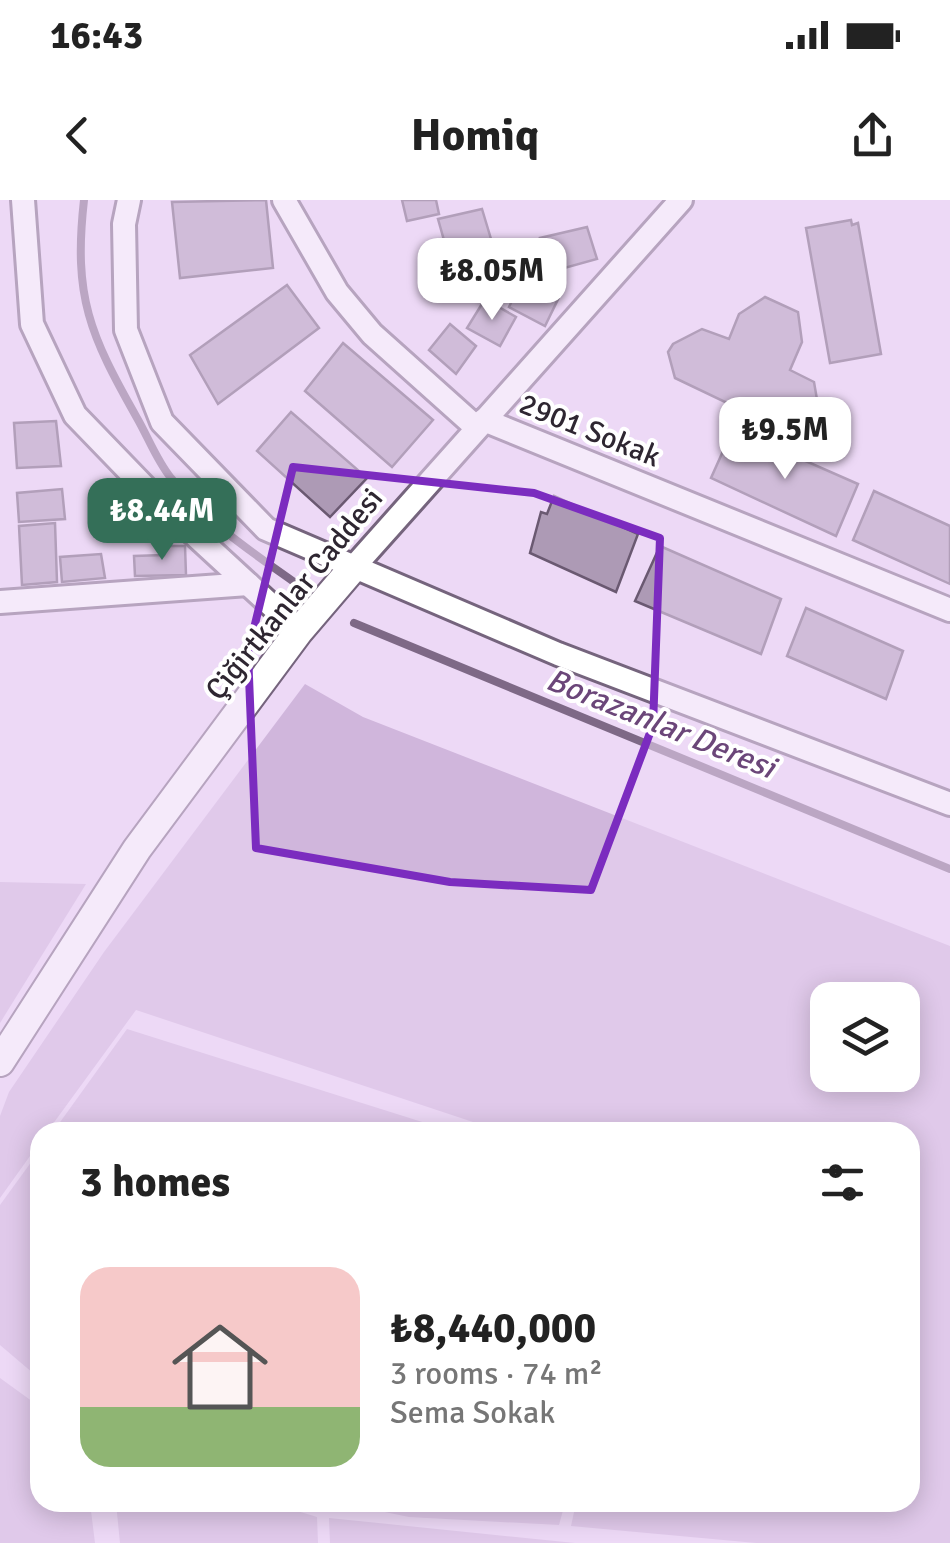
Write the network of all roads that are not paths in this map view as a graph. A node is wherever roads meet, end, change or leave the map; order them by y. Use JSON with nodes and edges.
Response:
{"nodes":[{"id":1,"x":23,"y":200,"type":"edge"},
{"id":2,"x":129,"y":200,"type":"edge"},
{"id":3,"x":284,"y":200,"type":"edge"},
{"id":4,"x":681,"y":200,"type":"edge"},
{"id":5,"x":480,"y":424,"type":"junction"},
{"id":6,"x":352,"y":569,"type":"junction"},
{"id":7,"x":248,"y":584,"type":"junction"},
{"id":8,"x":0,"y":602,"type":"edge"},
{"id":9,"x":950,"y":610,"type":"edge"},
{"id":10,"x":299,"y":630,"type":"junction"},
{"id":11,"x":950,"y":804,"type":"edge"},
{"id":12,"x":0,"y":1062,"type":"edge"}],
"edges":[{"from":1,"to":7,"type":"street"},
{"from":2,"to":6,"type":"street"},
{"from":3,"to":5,"type":"street","name":"2901 Sokak"},
{"from":4,"to":5,"type":"street","name":"Çiğirtkanlar Caddesi"},
{"from":5,"to":6,"type":"street","name":"Çiğirtkanlar Caddesi"},
{"from":5,"to":9,"type":"street","name":"2901 Sokak"},
{"from":6,"to":10,"type":"street","name":"Çiğirtkanlar Caddesi"},
{"from":6,"to":11,"type":"street"},
{"from":7,"to":8,"type":"street"},
{"from":7,"to":10,"type":"street"},
{"from":10,"to":12,"type":"street","name":"Çiğirtkanlar Caddesi"}]}
